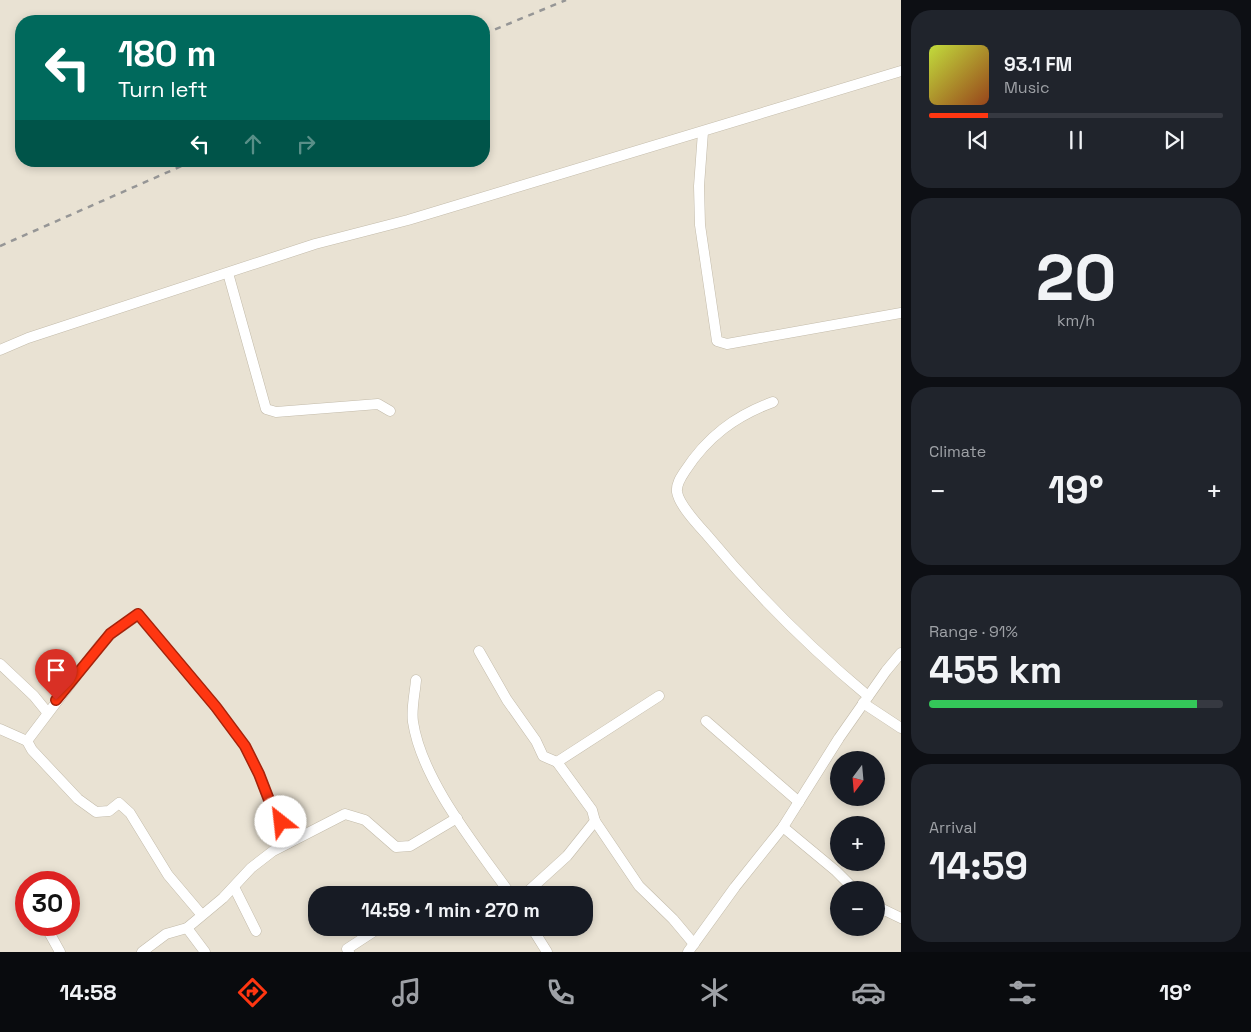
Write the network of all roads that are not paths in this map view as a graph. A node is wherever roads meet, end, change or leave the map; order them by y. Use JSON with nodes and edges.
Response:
{"nodes":[{"id":1,"x":901,"y":71,"type":"edge"},
{"id":2,"x":703,"y":132,"type":"junction"},
{"id":3,"x":228,"y":273,"type":"junction"},
{"id":4,"x":901,"y":313,"type":"edge"},
{"id":5,"x":0,"y":350,"type":"edge"},
{"id":6,"x":773,"y":402,"type":"dead end"},
{"id":7,"x":390,"y":410,"type":"dead end"},
{"id":8,"x":479,"y":651,"type":"dead end"},
{"id":9,"x":901,"y":653,"type":"edge"},
{"id":10,"x":0,"y":664,"type":"edge"},
{"id":11,"x":416,"y":680,"type":"dead end"},
{"id":12,"x":659,"y":696,"type":"dead end"},
{"id":13,"x":865,"y":700,"type":"junction"},
{"id":14,"x":47,"y":712,"type":"junction"},
{"id":15,"x":706,"y":721,"type":"dead end"},
{"id":16,"x":901,"y":728,"type":"edge"},
{"id":17,"x":0,"y":729,"type":"edge"},
{"id":18,"x":27,"y":741,"type":"junction"},
{"id":19,"x":557,"y":762,"type":"junction"},
{"id":20,"x":799,"y":802,"type":"junction"},
{"id":21,"x":457,"y":818,"type":"junction"},
{"id":22,"x":595,"y":821,"type":"junction"},
{"id":23,"x":784,"y":827,"type":"junction"},
{"id":24,"x":288,"y":843,"type":"junction"},
{"id":25,"x":846,"y":881,"type":"edge"},
{"id":26,"x":505,"y":886,"type":"edge"},
{"id":27,"x":534,"y":886,"type":"edge"},
{"id":28,"x":234,"y":887,"type":"junction"},
{"id":29,"x":885,"y":910,"type":"edge"},
{"id":30,"x":201,"y":914,"type":"junction"},
{"id":31,"x":901,"y":918,"type":"edge"},
{"id":32,"x":187,"y":928,"type":"junction"},
{"id":33,"x":256,"y":931,"type":"dead end"},
{"id":34,"x":51,"y":936,"type":"edge"},
{"id":35,"x":367,"y":936,"type":"edge"},
{"id":36,"x":537,"y":936,"type":"edge"},
{"id":37,"x":691,"y":948,"type":"edge"},
{"id":38,"x":60,"y":952,"type":"edge"},
{"id":39,"x":142,"y":952,"type":"edge"},
{"id":40,"x":205,"y":952,"type":"edge"},
{"id":41,"x":349,"y":952,"type":"edge"},
{"id":42,"x":547,"y":952,"type":"edge"}],
"edges":[{"from":1,"to":2,"type":"street"},
{"from":2,"to":3,"type":"street"},
{"from":2,"to":4,"type":"street"},
{"from":3,"to":5,"type":"street"},
{"from":3,"to":7,"type":"street"},
{"from":6,"to":13,"type":"street"},
{"from":8,"to":19,"type":"street"},
{"from":9,"to":13,"type":"street"},
{"from":10,"to":14,"type":"street"},
{"from":11,"to":21,"type":"street"},
{"from":12,"to":19,"type":"street"},
{"from":13,"to":16,"type":"street"},
{"from":13,"to":20,"type":"street"},
{"from":14,"to":18,"type":"street"},
{"from":14,"to":24,"type":"street"},
{"from":15,"to":20,"type":"street"},
{"from":17,"to":18,"type":"street"},
{"from":18,"to":30,"type":"street"},
{"from":19,"to":22,"type":"street"},
{"from":20,"to":23,"type":"street"},
{"from":21,"to":24,"type":"street"},
{"from":21,"to":26,"type":"street"},
{"from":22,"to":27,"type":"street"},
{"from":22,"to":37,"type":"street"},
{"from":23,"to":25,"type":"street"},
{"from":23,"to":37,"type":"street"},
{"from":24,"to":28,"type":"street"},
{"from":28,"to":30,"type":"street"},
{"from":28,"to":33,"type":"street"},
{"from":29,"to":31,"type":"street"},
{"from":30,"to":32,"type":"street"},
{"from":32,"to":39,"type":"street"},
{"from":32,"to":40,"type":"street"},
{"from":34,"to":38,"type":"street"},
{"from":35,"to":41,"type":"street"},
{"from":36,"to":42,"type":"street"}]}
